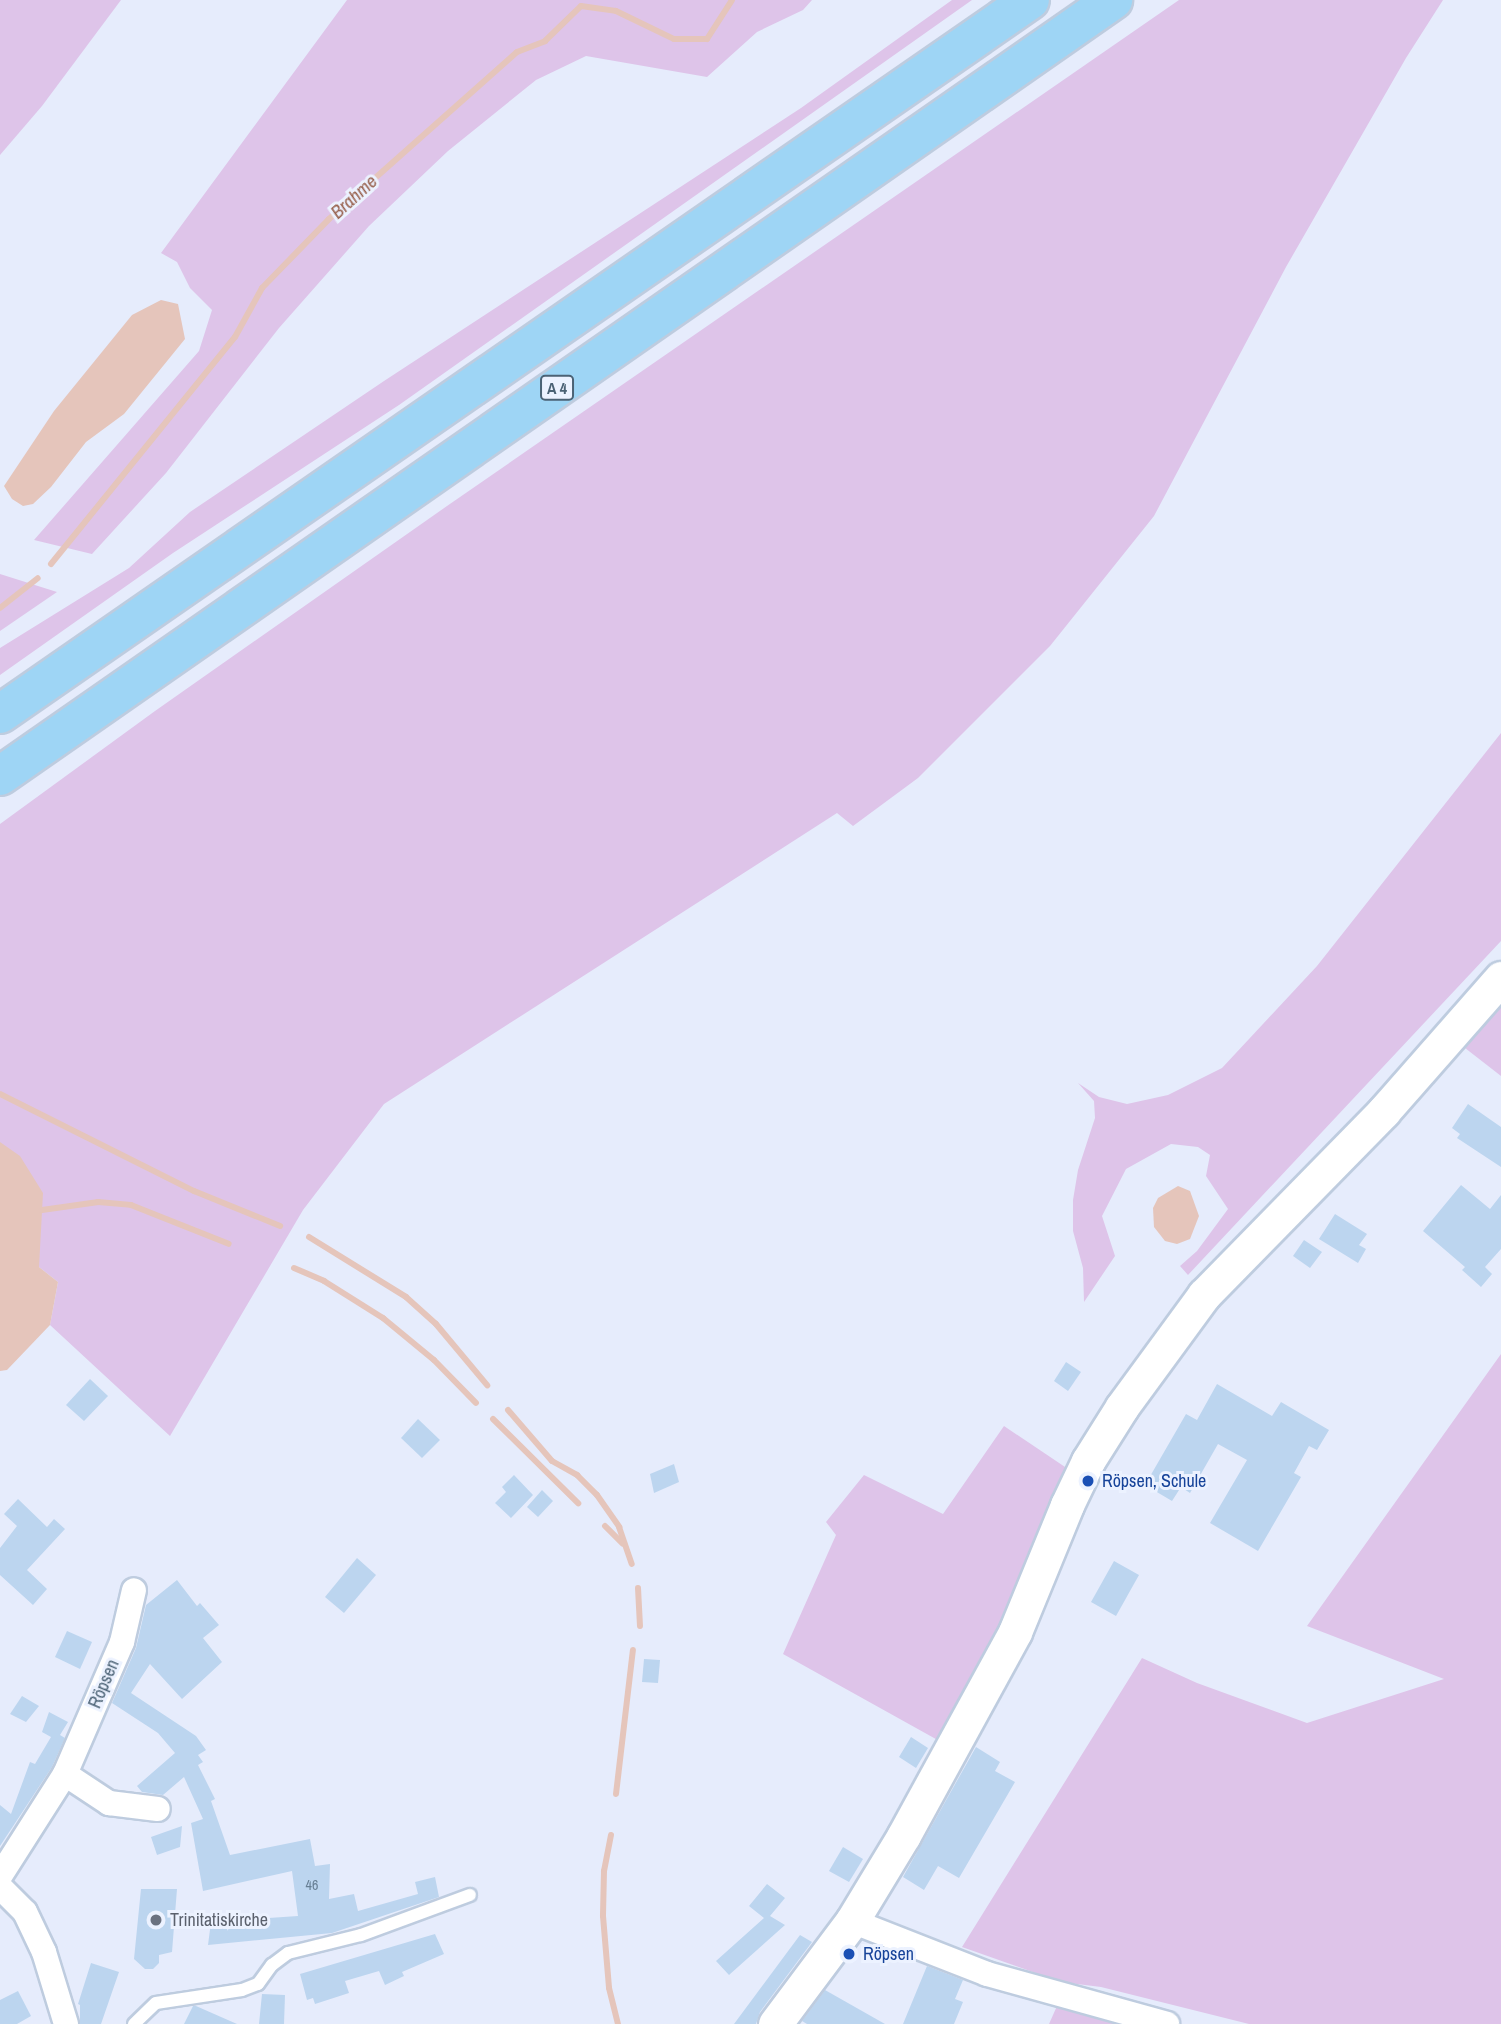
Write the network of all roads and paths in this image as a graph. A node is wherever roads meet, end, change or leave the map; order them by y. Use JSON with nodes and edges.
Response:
{"nodes":[{"id":1,"x":1030,"y":0,"type":"edge"},
{"id":2,"x":1113,"y":0,"type":"edge"},
{"id":3,"x":0,"y":715,"type":"edge"},
{"id":4,"x":0,"y":776,"type":"edge"},
{"id":5,"x":1501,"y":978,"type":"edge"},
{"id":6,"x":134,"y":1590,"type":"dead end"},
{"id":7,"x":65,"y":1774,"type":"junction"},
{"id":8,"x":159,"y":1809,"type":"dead end"},
{"id":9,"x":0,"y":1876,"type":"edge"},
{"id":10,"x":0,"y":1887,"type":"edge"},
{"id":11,"x":470,"y":1895,"type":"dead end"},
{"id":12,"x":852,"y":1921,"type":"junction"},
{"id":13,"x":66,"y":2024,"type":"edge"},
{"id":14,"x":134,"y":2024,"type":"edge"},
{"id":15,"x":775,"y":2024,"type":"edge"},
{"id":16,"x":1167,"y":2024,"type":"edge"}],
"edges":[{"from":1,"to":3,"type":"highway"},
{"from":2,"to":4,"type":"highway","number":"A 4"},
{"from":5,"to":12,"type":"street"},
{"from":6,"to":7,"type":"street","name":"Röpsen"},
{"from":7,"to":8,"type":"street"},
{"from":7,"to":9,"type":"street","name":"Röpsen"},
{"from":10,"to":13,"type":"street"},
{"from":11,"to":14,"type":"lane"},
{"from":12,"to":15,"type":"street"},
{"from":12,"to":16,"type":"street"}]}
